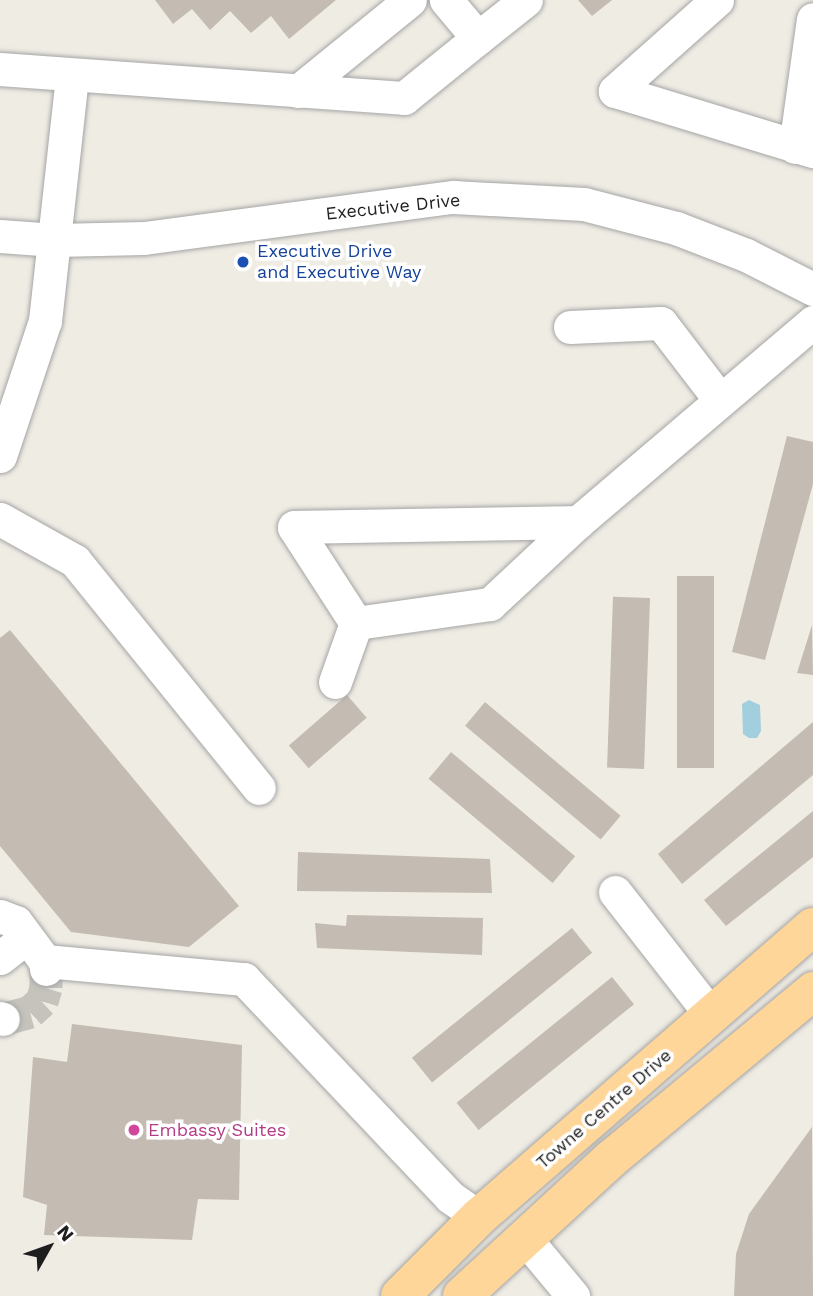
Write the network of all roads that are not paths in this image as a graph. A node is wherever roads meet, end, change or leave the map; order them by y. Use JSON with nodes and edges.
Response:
{"nodes":[{"id":1,"x":410,"y":0,"type":"edge"},
{"id":2,"x":446,"y":0,"type":"edge"},
{"id":3,"x":526,"y":0,"type":"edge"},
{"id":4,"x":716,"y":0,"type":"edge"},
{"id":5,"x":813,"y":19,"type":"edge"},
{"id":6,"x":478,"y":38,"type":"junction"},
{"id":7,"x":0,"y":69,"type":"edge"},
{"id":8,"x":72,"y":75,"type":"junction"},
{"id":9,"x":298,"y":91,"type":"junction"},
{"id":10,"x":804,"y":149,"type":"edge"},
{"id":11,"x":0,"y":236,"type":"edge"},
{"id":12,"x":55,"y":240,"type":"junction"},
{"id":13,"x":812,"y":287,"type":"edge"},
{"id":14,"x":813,"y":322,"type":"edge"},
{"id":15,"x":570,"y":327,"type":"dead end"},
{"id":16,"x":720,"y":400,"type":"junction"},
{"id":17,"x":0,"y":456,"type":"edge"},
{"id":18,"x":0,"y":519,"type":"edge"},
{"id":19,"x":578,"y":522,"type":"junction"},
{"id":20,"x":356,"y":624,"type":"junction"},
{"id":21,"x":335,"y":682,"type":"dead end"},
{"id":22,"x":259,"y":788,"type":"dead end"},
{"id":23,"x":615,"y":892,"type":"dead end"},
{"id":24,"x":0,"y":916,"type":"edge"},
{"id":25,"x":813,"y":927,"type":"edge"},
{"id":26,"x":39,"y":956,"type":"junction"},
{"id":27,"x":0,"y":958,"type":"edge"},
{"id":28,"x":771,"y":963,"type":"junction"},
{"id":29,"x":810,"y":1001,"type":"edge"},
{"id":30,"x":711,"y":1015,"type":"junction"},
{"id":31,"x":479,"y":1217,"type":"junction"},
{"id":32,"x":524,"y":1237,"type":"junction"},
{"id":33,"x":400,"y":1296,"type":"edge"},
{"id":34,"x":462,"y":1296,"type":"edge"},
{"id":35,"x":573,"y":1296,"type":"edge"}],
"edges":[{"from":1,"to":9,"type":"street"},
{"from":2,"to":6,"type":"street"},
{"from":3,"to":6,"type":"street"},
{"from":4,"to":10,"type":"street"},
{"from":5,"to":10,"type":"street"},
{"from":6,"to":9,"type":"street"},
{"from":7,"to":8,"type":"street"},
{"from":8,"to":9,"type":"street"},
{"from":8,"to":12,"type":"street"},
{"from":11,"to":12,"type":"street","name":"Executive Drive"},
{"from":12,"to":13,"type":"street","name":"Executive Drive"},
{"from":12,"to":17,"type":"street"},
{"from":14,"to":16,"type":"street"},
{"from":15,"to":16,"type":"street"},
{"from":16,"to":19,"type":"street"},
{"from":18,"to":22,"type":"street"},
{"from":19,"to":20,"type":"street"},
{"from":19,"to":20,"type":"street"},
{"from":20,"to":21,"type":"street"},
{"from":23,"to":30,"type":"street"},
{"from":24,"to":26,"type":"street"},
{"from":25,"to":28,"type":"main road","name":"Towne Centre Drive"},
{"from":26,"to":27,"type":"street"},
{"from":26,"to":31,"type":"street"},
{"from":28,"to":29,"type":"street"},
{"from":28,"to":30,"type":"main road","name":"Towne Centre Drive"},
{"from":29,"to":32,"type":"main road"},
{"from":30,"to":31,"type":"main road","name":"Towne Centre Drive"},
{"from":31,"to":33,"type":"main road","name":"Towne Centre Drive"},
{"from":32,"to":34,"type":"main road"},
{"from":32,"to":35,"type":"street"}]}
